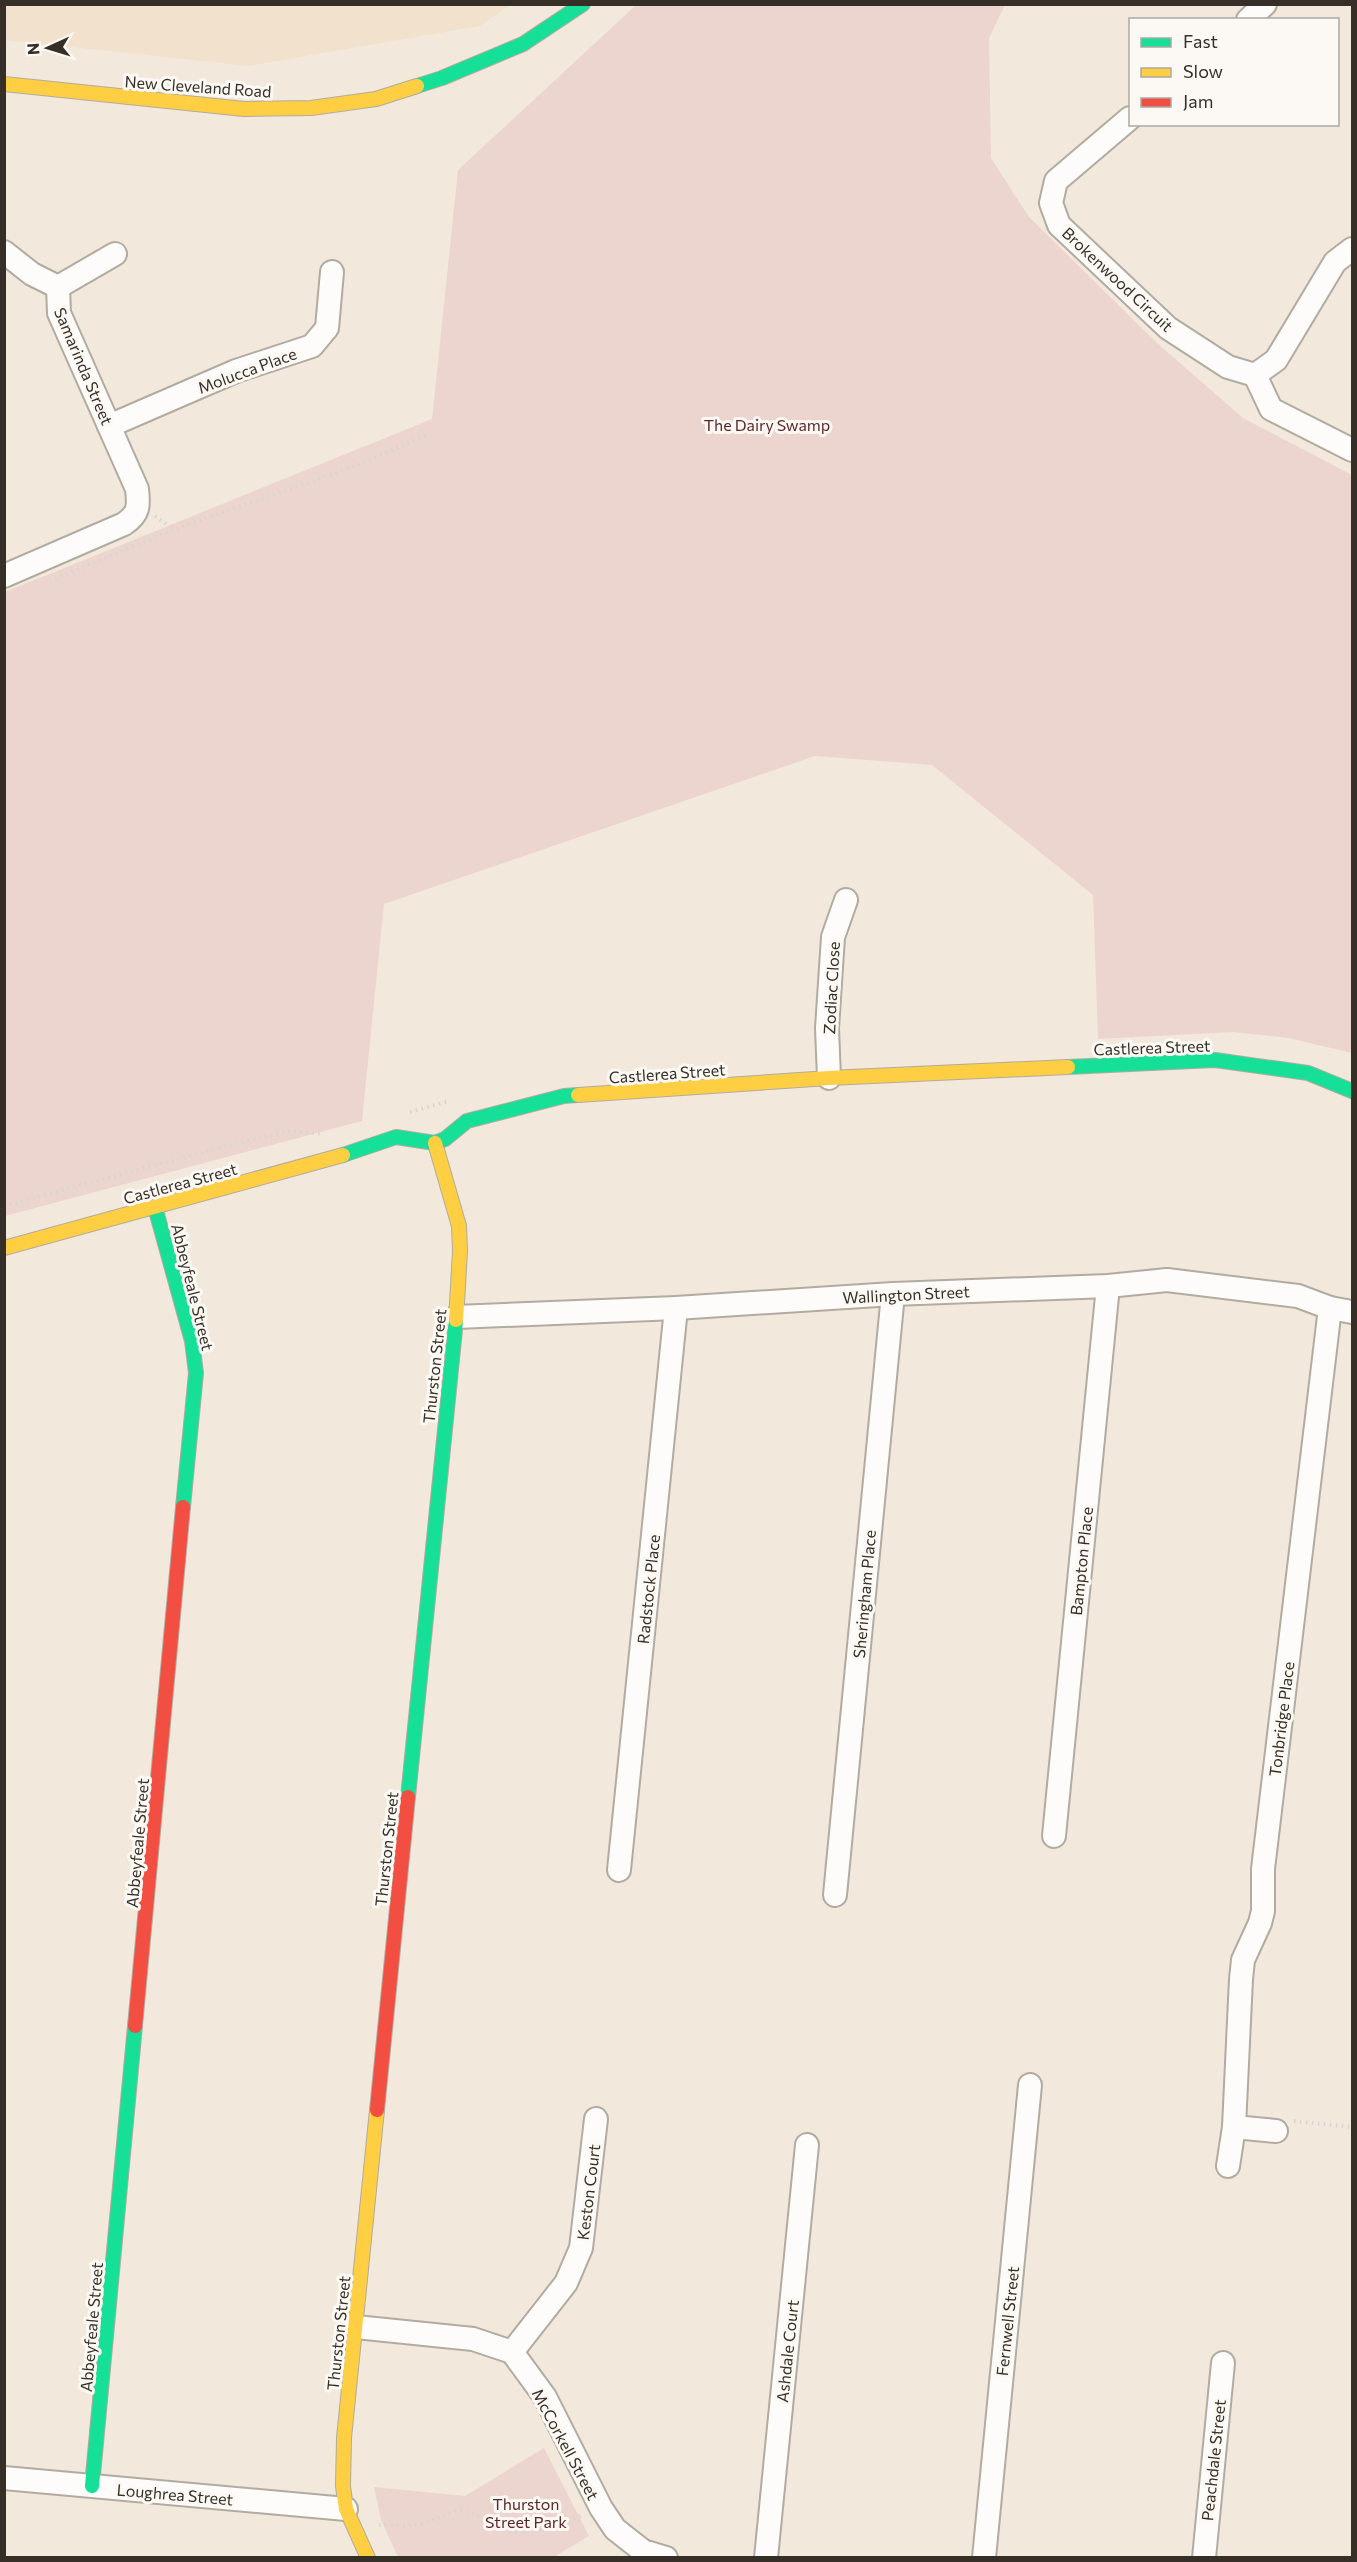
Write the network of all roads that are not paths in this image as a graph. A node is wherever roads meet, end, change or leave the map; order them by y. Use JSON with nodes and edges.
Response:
{"nodes":[{"id":1,"x":583,"y":4,"type":"edge"},
{"id":2,"x":1265,"y":4,"type":"edge"},
{"id":3,"x":1250,"y":18,"type":"edge"},
{"id":4,"x":4,"y":84,"type":"edge"},
{"id":5,"x":1129,"y":120,"type":"edge"},
{"id":6,"x":1353,"y":249,"type":"edge"},
{"id":7,"x":4,"y":252,"type":"edge"},
{"id":8,"x":115,"y":254,"type":"dead end"},
{"id":9,"x":332,"y":272,"type":"dead end"},
{"id":10,"x":58,"y":286,"type":"junction"},
{"id":11,"x":1255,"y":375,"type":"junction"},
{"id":12,"x":109,"y":426,"type":"junction"},
{"id":13,"x":1353,"y":450,"type":"edge"},
{"id":14,"x":4,"y":576,"type":"edge"},
{"id":15,"x":846,"y":900,"type":"dead end"},
{"id":16,"x":829,"y":1078,"type":"junction"},
{"id":17,"x":1353,"y":1090,"type":"edge"},
{"id":18,"x":435,"y":1143,"type":"junction"},
{"id":19,"x":155,"y":1207,"type":"junction"},
{"id":20,"x":4,"y":1248,"type":"edge"},
{"id":21,"x":1108,"y":1286,"type":"junction"},
{"id":22,"x":893,"y":1294,"type":"junction"},
{"id":23,"x":676,"y":1308,"type":"junction"},
{"id":24,"x":1330,"y":1308,"type":"junction"},
{"id":25,"x":1353,"y":1312,"type":"edge"},
{"id":26,"x":456,"y":1317,"type":"junction"},
{"id":27,"x":1054,"y":1836,"type":"dead end"},
{"id":28,"x":620,"y":1870,"type":"dead end"},
{"id":29,"x":835,"y":1895,"type":"dead end"},
{"id":30,"x":1030,"y":2085,"type":"dead end"},
{"id":31,"x":596,"y":2119,"type":"dead end"},
{"id":32,"x":1234,"y":2127,"type":"junction"},
{"id":33,"x":1276,"y":2131,"type":"road end"},
{"id":34,"x":807,"y":2145,"type":"dead end"},
{"id":35,"x":1228,"y":2166,"type":"dead end"},
{"id":36,"x":356,"y":2327,"type":"junction"},
{"id":37,"x":512,"y":2352,"type":"junction"},
{"id":38,"x":1223,"y":2363,"type":"dead end"},
{"id":39,"x":4,"y":2478,"type":"edge"},
{"id":40,"x":92,"y":2486,"type":"junction"},
{"id":41,"x":346,"y":2509,"type":"junction"},
{"id":42,"x":368,"y":2558,"type":"edge"},
{"id":43,"x":666,"y":2558,"type":"edge"},
{"id":44,"x":766,"y":2558,"type":"edge"},
{"id":45,"x":984,"y":2558,"type":"edge"},
{"id":46,"x":1203,"y":2558,"type":"edge"}],
"edges":[{"from":1,"to":4,"type":"street","name":"New Cleveland Road"},
{"from":2,"to":3,"type":"street"},
{"from":5,"to":11,"type":"street","name":"Brokenwood Circuit"},
{"from":6,"to":11,"type":"street"},
{"from":7,"to":10,"type":"street","name":"Samarinda Street"},
{"from":8,"to":10,"type":"street"},
{"from":9,"to":12,"type":"street","name":"Molucca Place"},
{"from":10,"to":12,"type":"street","name":"Samarinda Street"},
{"from":11,"to":13,"type":"street"},
{"from":12,"to":14,"type":"street","name":"Samarinda Street"},
{"from":15,"to":16,"type":"street","name":"Zodiac Close"},
{"from":16,"to":17,"type":"street","name":"Castlerea Street"},
{"from":16,"to":18,"type":"street","name":"Castlerea Street"},
{"from":18,"to":19,"type":"street","name":"Castlerea Street"},
{"from":18,"to":26,"type":"street","name":"Thurston Street"},
{"from":19,"to":20,"type":"street","name":"Castlerea Street"},
{"from":19,"to":40,"type":"street","name":"Abbeyfeale Street"},
{"from":21,"to":22,"type":"street","name":"Wallington Street"},
{"from":21,"to":24,"type":"street","name":"Wallington Street"},
{"from":21,"to":27,"type":"street","name":"Bampton Place"},
{"from":22,"to":23,"type":"street","name":"Wallington Street"},
{"from":22,"to":29,"type":"street","name":"Sheringham Place"},
{"from":23,"to":26,"type":"street","name":"Wallington Street"},
{"from":23,"to":28,"type":"street","name":"Radstock Place"},
{"from":24,"to":25,"type":"street","name":"Wallington Street"},
{"from":24,"to":32,"type":"street","name":"Tonbridge Place"},
{"from":26,"to":36,"type":"street","name":"Thurston Street"},
{"from":30,"to":45,"type":"street","name":"Fernwell Street"},
{"from":31,"to":37,"type":"street","name":"Keston Court"},
{"from":32,"to":33,"type":"street"},
{"from":32,"to":35,"type":"street","name":"Tonbridge Place"},
{"from":34,"to":44,"type":"street","name":"Ashdale Court"},
{"from":36,"to":37,"type":"street"},
{"from":36,"to":41,"type":"street","name":"Thurston Street"},
{"from":37,"to":43,"type":"street","name":"McCorkell Street"},
{"from":38,"to":46,"type":"street","name":"Peachdale Street"},
{"from":39,"to":40,"type":"street","name":"Loughrea Street"},
{"from":40,"to":41,"type":"street","name":"Loughrea Street"},
{"from":41,"to":42,"type":"street","name":"Thurston Street"}]}
